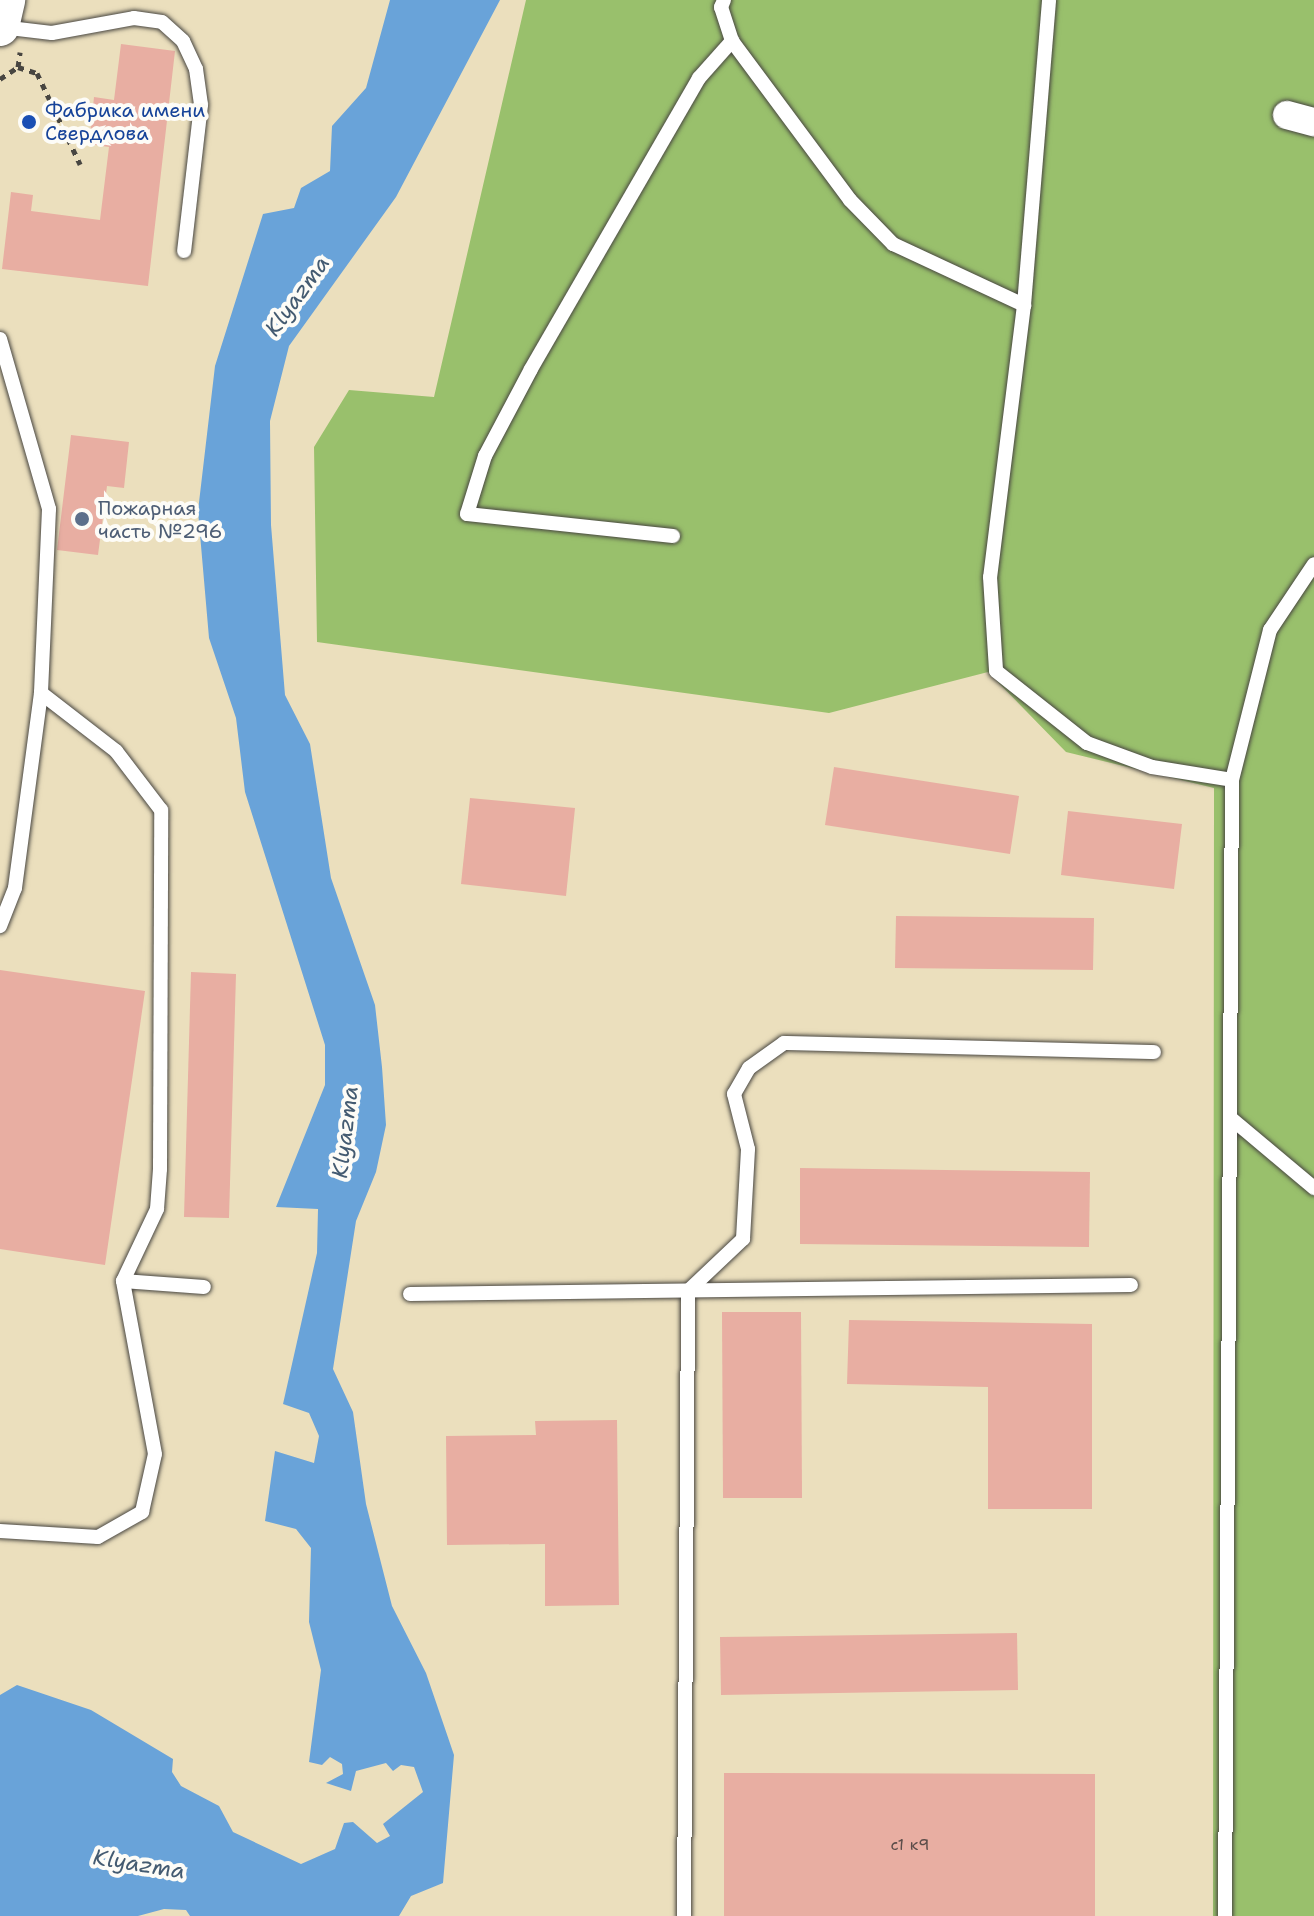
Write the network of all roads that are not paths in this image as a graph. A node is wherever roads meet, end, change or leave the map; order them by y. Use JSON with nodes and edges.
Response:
{"nodes":[{"id":1,"x":6,"y":0,"type":"edge"},
{"id":2,"x":724,"y":0,"type":"edge"},
{"id":3,"x":1049,"y":0,"type":"edge"},
{"id":4,"x":0,"y":28,"type":"edge"},
{"id":5,"x":732,"y":41,"type":"junction"},
{"id":6,"x":184,"y":251,"type":"dead end"},
{"id":7,"x":1024,"y":305,"type":"junction"},
{"id":8,"x":0,"y":339,"type":"edge"},
{"id":9,"x":673,"y":536,"type":"dead end"},
{"id":10,"x":1314,"y":564,"type":"edge"},
{"id":11,"x":41,"y":693,"type":"junction"},
{"id":12,"x":1232,"y":780,"type":"junction"},
{"id":13,"x":0,"y":926,"type":"edge"},
{"id":14,"x":1154,"y":1052,"type":"dead end"},
{"id":15,"x":1233,"y":1120,"type":"junction"},
{"id":16,"x":1314,"y":1188,"type":"edge"},
{"id":17,"x":123,"y":1281,"type":"junction"},
{"id":18,"x":1131,"y":1285,"type":"dead end"},
{"id":19,"x":204,"y":1287,"type":"dead end"},
{"id":20,"x":688,"y":1291,"type":"junction"},
{"id":21,"x":410,"y":1294,"type":"dead end"},
{"id":22,"x":0,"y":1531,"type":"edge"},
{"id":23,"x":684,"y":1916,"type":"edge"},
{"id":24,"x":1225,"y":1916,"type":"edge"}],
"edges":[{"from":1,"to":4,"type":"street"},
{"from":2,"to":5,"type":"lane"},
{"from":3,"to":7,"type":"lane"},
{"from":4,"to":6,"type":"lane"},
{"from":5,"to":7,"type":"lane"},
{"from":5,"to":9,"type":"lane"},
{"from":7,"to":12,"type":"lane"},
{"from":8,"to":11,"type":"lane"},
{"from":10,"to":12,"type":"lane"},
{"from":11,"to":13,"type":"lane"},
{"from":11,"to":17,"type":"lane"},
{"from":12,"to":15,"type":"lane"},
{"from":14,"to":20,"type":"lane"},
{"from":15,"to":16,"type":"lane"},
{"from":15,"to":24,"type":"lane"},
{"from":17,"to":19,"type":"lane"},
{"from":17,"to":22,"type":"lane"},
{"from":18,"to":20,"type":"lane"},
{"from":20,"to":21,"type":"lane"},
{"from":20,"to":23,"type":"lane"}]}
